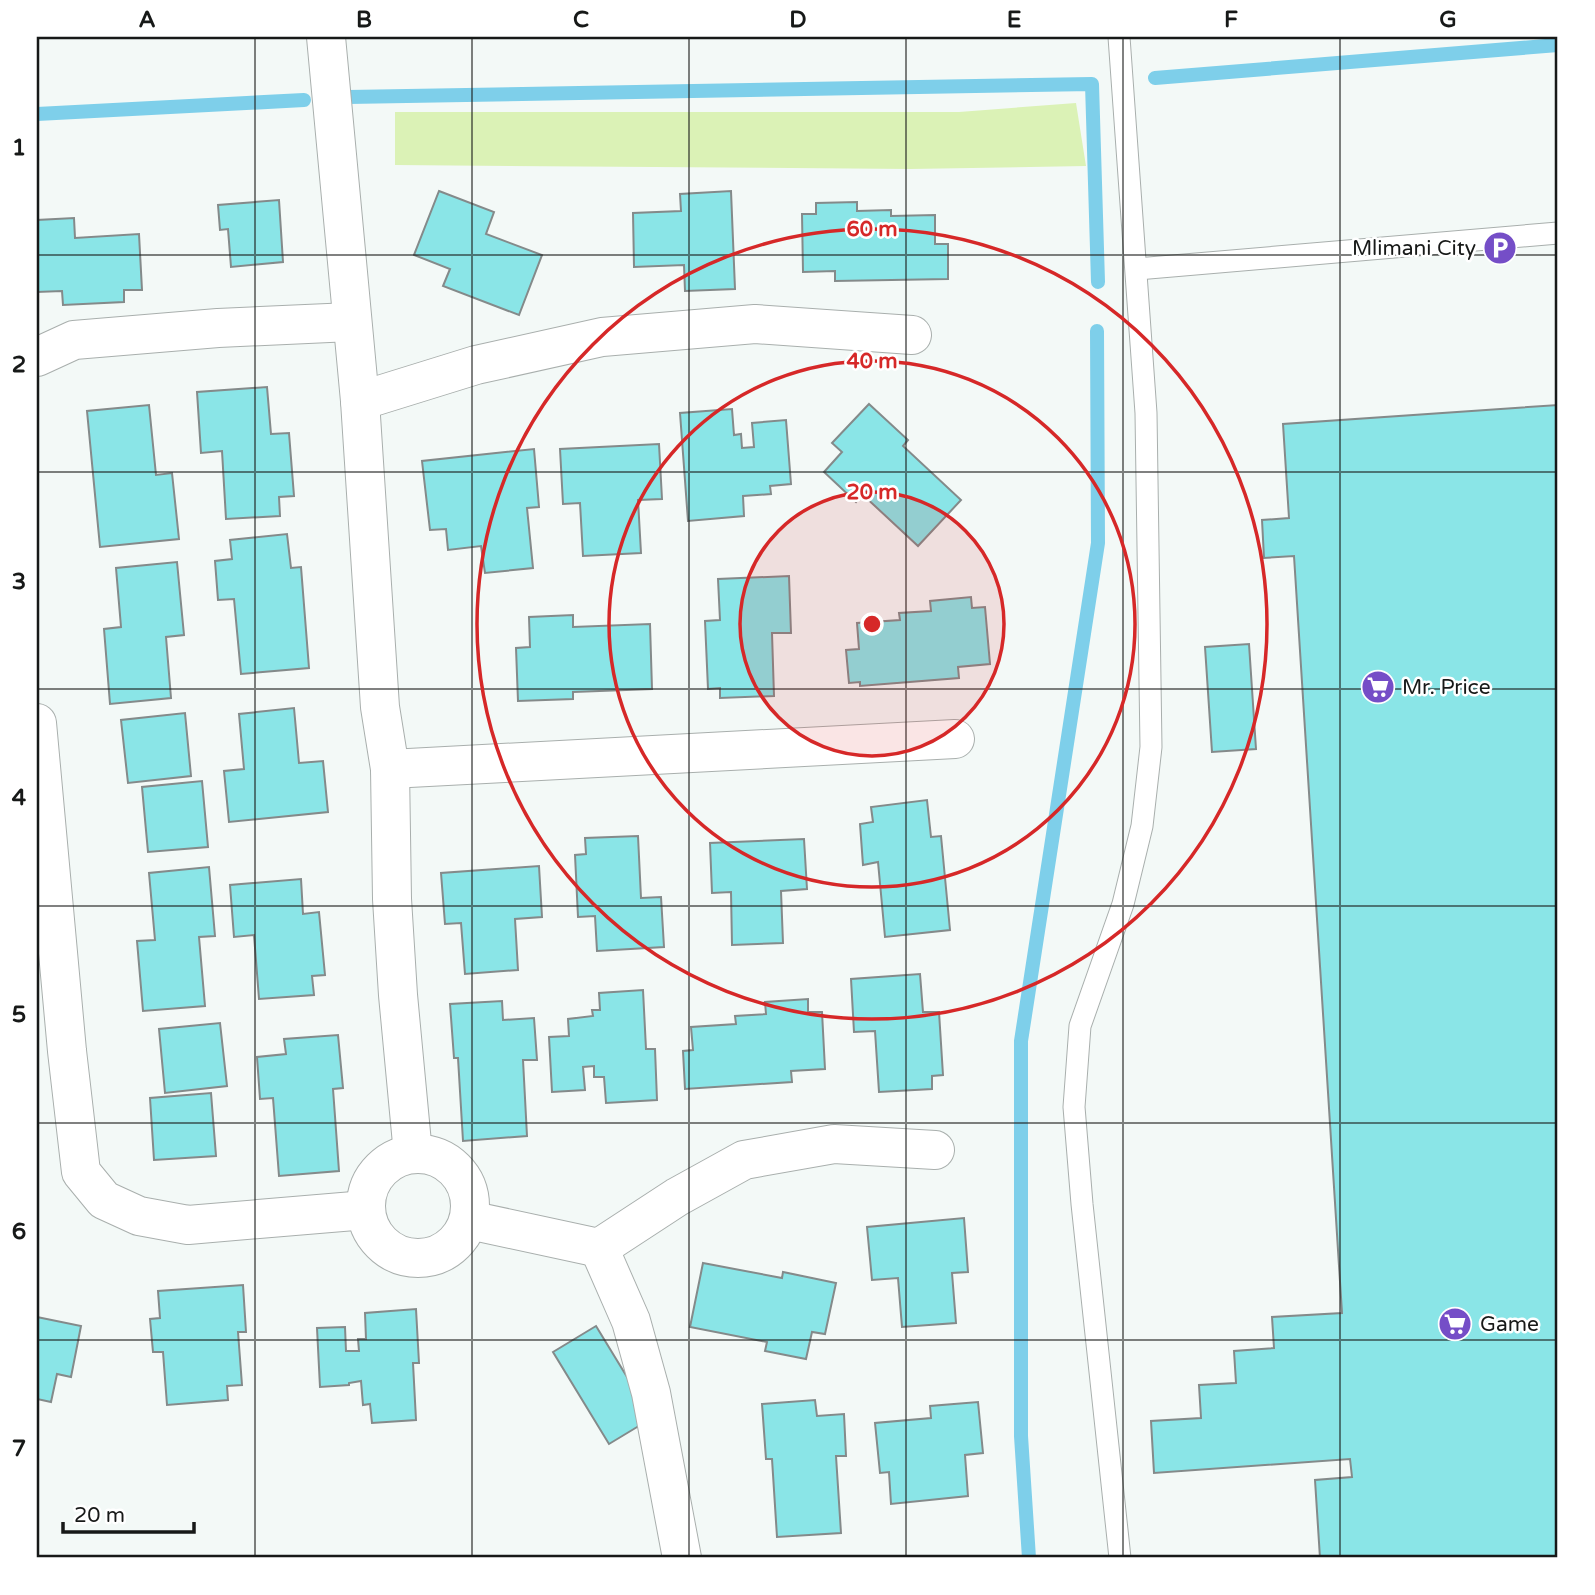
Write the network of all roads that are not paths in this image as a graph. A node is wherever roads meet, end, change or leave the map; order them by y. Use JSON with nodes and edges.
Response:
{"nodes":[{"id":1,"x":326,"y":37,"type":"edge"},
{"id":2,"x":1119,"y":37,"type":"edge"},
{"id":3,"x":1558,"y":233,"type":"edge"},
{"id":4,"x":1137,"y":269,"type":"junction"},
{"id":5,"x":351,"y":322,"type":"junction"},
{"id":6,"x":912,"y":335,"type":"dead end"},
{"id":7,"x":37,"y":357,"type":"edge"},
{"id":8,"x":360,"y":401,"type":"junction"},
{"id":9,"x":37,"y":723,"type":"edge"},
{"id":10,"x":955,"y":739,"type":"dead end"},
{"id":11,"x":390,"y":769,"type":"junction"},
{"id":12,"x":935,"y":1150,"type":"dead end"},
{"id":13,"x":413,"y":1154,"type":"junction"},
{"id":14,"x":366,"y":1209,"type":"junction"},
{"id":15,"x":469,"y":1220,"type":"junction"},
{"id":16,"x":598,"y":1248,"type":"junction"},
{"id":17,"x":682,"y":1558,"type":"edge"},
{"id":18,"x":1120,"y":1558,"type":"edge"}],
"edges":[{"from":1,"to":5,"type":"street"},
{"from":2,"to":4,"type":"lane"},
{"from":3,"to":4,"type":"lane"},
{"from":4,"to":18,"type":"lane"},
{"from":5,"to":7,"type":"street"},
{"from":5,"to":8,"type":"street"},
{"from":6,"to":8,"type":"street"},
{"from":8,"to":11,"type":"street"},
{"from":9,"to":14,"type":"street"},
{"from":10,"to":11,"type":"street"},
{"from":11,"to":13,"type":"street"},
{"from":12,"to":16,"type":"street"},
{"from":13,"to":14,"type":"street"},
{"from":13,"to":15,"type":"street"},
{"from":14,"to":15,"type":"street"},
{"from":15,"to":16,"type":"street"},
{"from":16,"to":17,"type":"street"}]}
